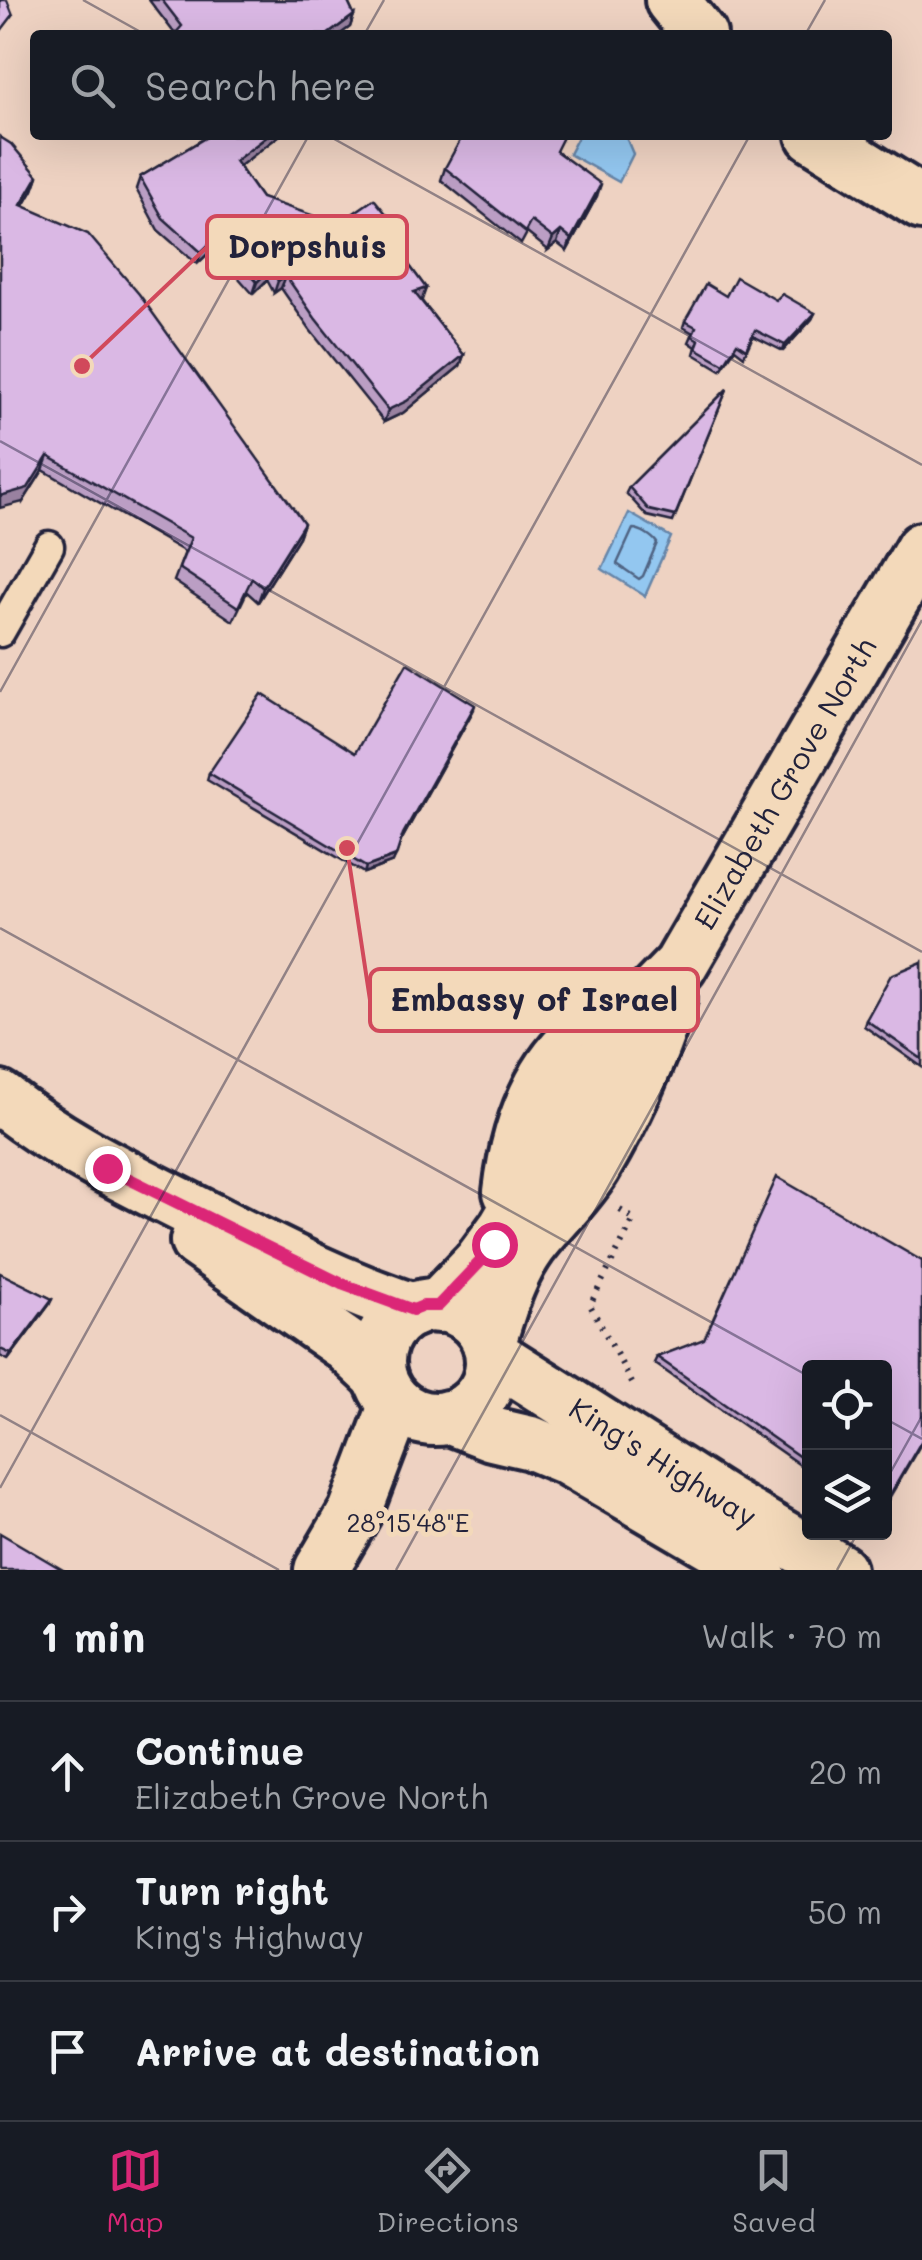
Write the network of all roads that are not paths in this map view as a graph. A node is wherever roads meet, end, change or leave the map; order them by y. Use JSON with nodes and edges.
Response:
{"nodes":[{"id":1,"x":672,"y":0,"type":"edge"},
{"id":2,"x":696,"y":30,"type":"edge"},
{"id":3,"x":820,"y":140,"type":"edge"},
{"id":4,"x":922,"y":203,"type":"edge"},
{"id":5,"x":49,"y":546,"type":"dead end"},
{"id":6,"x":922,"y":549,"type":"edge"},
{"id":7,"x":0,"y":632,"type":"edge"},
{"id":8,"x":680,"y":966,"type":"junction"},
{"id":9,"x":0,"y":1098,"type":"edge"},
{"id":10,"x":107,"y":1168,"type":"junction"},
{"id":11,"x":426,"y":1308,"type":"junction"},
{"id":12,"x":490,"y":1349,"type":"junction"},
{"id":13,"x":415,"y":1404,"type":"junction"},
{"id":14,"x":321,"y":1570,"type":"edge"},
{"id":15,"x":758,"y":1570,"type":"edge"},
{"id":16,"x":838,"y":1570,"type":"edge"}],
"edges":[{"from":1,"to":2,"type":"street"},
{"from":3,"to":4,"type":"street"},
{"from":5,"to":7,"type":"lane"},
{"from":6,"to":8,"type":"street","name":"Elizabeth Grove North"},
{"from":8,"to":11,"type":"street","name":"Elizabeth Grove North"},
{"from":8,"to":12,"type":"street","name":"Elizabeth Grove North"},
{"from":9,"to":10,"type":"street","name":"King's Highway"},
{"from":10,"to":11,"type":"street","name":"King's Highway"},
{"from":10,"to":13,"type":"street","name":"King's Highway"},
{"from":11,"to":12,"type":"street"},
{"from":11,"to":13,"type":"street"},
{"from":12,"to":13,"type":"street"},
{"from":12,"to":16,"type":"street","name":"King's Highway"},
{"from":13,"to":14,"type":"street"},
{"from":13,"to":15,"type":"street","name":"King's Highway"}]}
